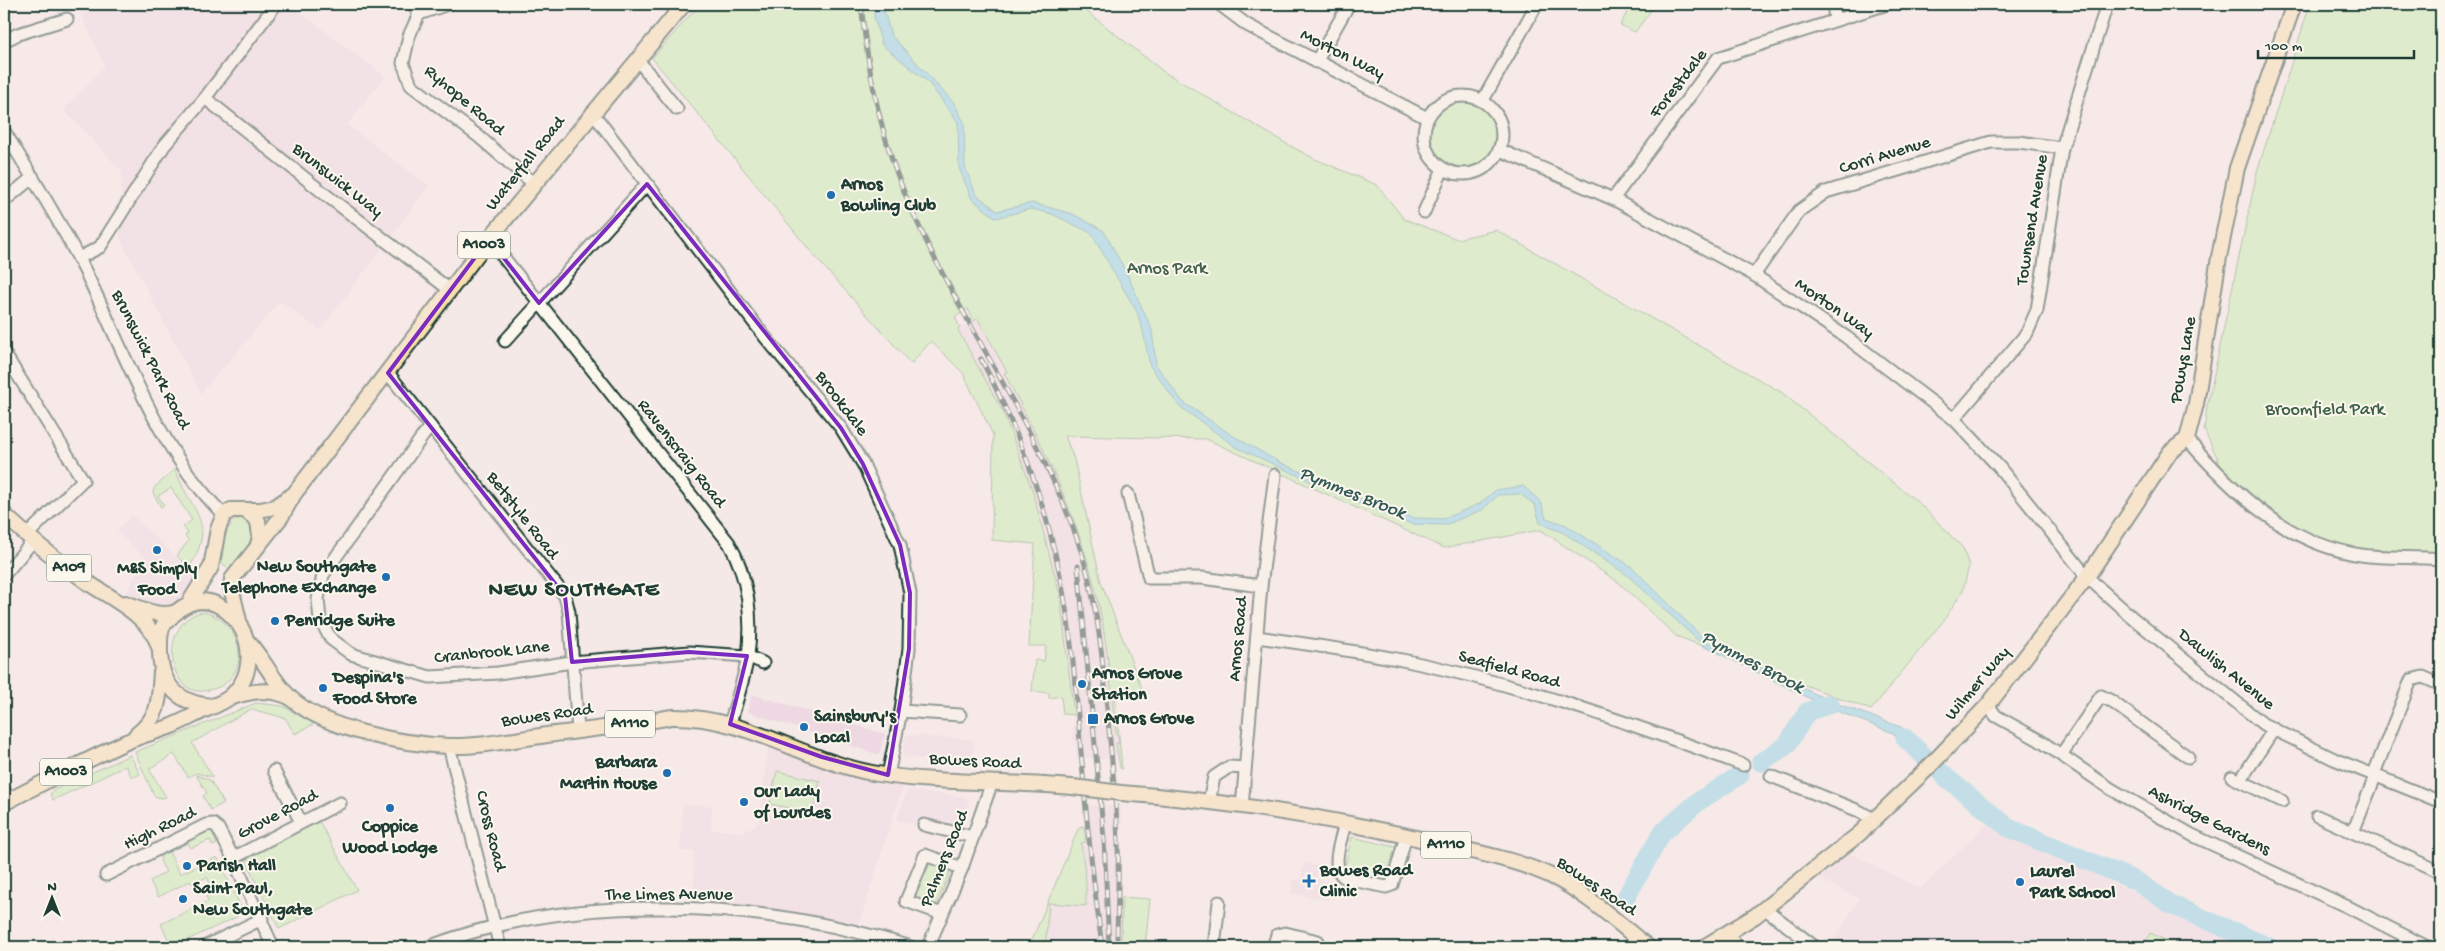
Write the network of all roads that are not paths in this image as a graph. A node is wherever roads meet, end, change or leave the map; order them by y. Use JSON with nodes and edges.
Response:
{"nodes":[{"id":1,"x":276,"y":4,"type":"edge"},
{"id":2,"x":413,"y":4,"type":"edge"},
{"id":3,"x":448,"y":4,"type":"edge"},
{"id":4,"x":684,"y":4,"type":"edge"},
{"id":5,"x":1219,"y":4,"type":"edge"},
{"id":6,"x":1349,"y":4,"type":"edge"},
{"id":7,"x":1537,"y":4,"type":"edge"},
{"id":8,"x":1832,"y":4,"type":"edge"},
{"id":9,"x":1887,"y":4,"type":"edge"},
{"id":10,"x":2107,"y":4,"type":"edge"},
{"id":11,"x":2294,"y":4,"type":"edge"},
{"id":12,"x":419,"y":14,"type":"junction"},
{"id":13,"x":67,"y":19,"type":"dead end"},
{"id":14,"x":1835,"y":19,"type":"junction"},
{"id":15,"x":4,"y":41,"type":"edge"},
{"id":16,"x":637,"y":59,"type":"junction"},
{"id":17,"x":1316,"y":62,"type":"junction"},
{"id":18,"x":205,"y":98,"type":"junction"},
{"id":19,"x":1483,"y":100,"type":"junction"},
{"id":20,"x":677,"y":109,"type":"dead end"},
{"id":21,"x":592,"y":112,"type":"junction"},
{"id":22,"x":1427,"y":118,"type":"junction"},
{"id":23,"x":4,"y":131,"type":"edge"},
{"id":24,"x":2062,"y":148,"type":"junction"},
{"id":25,"x":1500,"y":150,"type":"junction"},
{"id":26,"x":1443,"y":169,"type":"junction"},
{"id":27,"x":33,"y":177,"type":"junction"},
{"id":28,"x":534,"y":184,"type":"junction"},
{"id":29,"x":647,"y":184,"type":"junction"},
{"id":30,"x":1612,"y":199,"type":"junction"},
{"id":31,"x":4,"y":200,"type":"edge"},
{"id":32,"x":1424,"y":212,"type":"dead end"},
{"id":33,"x":489,"y":239,"type":"junction"},
{"id":34,"x":79,"y":258,"type":"junction"},
{"id":35,"x":1754,"y":275,"type":"junction"},
{"id":36,"x":450,"y":290,"type":"junction"},
{"id":37,"x":538,"y":303,"type":"junction"},
{"id":38,"x":505,"y":341,"type":"dead end"},
{"id":39,"x":4,"y":353,"type":"edge"},
{"id":40,"x":388,"y":373,"type":"junction"},
{"id":41,"x":1954,"y":419,"type":"junction"},
{"id":42,"x":430,"y":426,"type":"junction"},
{"id":43,"x":2187,"y":438,"type":"junction"},
{"id":44,"x":1275,"y":475,"type":"dead end"},
{"id":45,"x":294,"y":494,"type":"junction"},
{"id":46,"x":1128,"y":494,"type":"dead end"},
{"id":47,"x":245,"y":510,"type":"junction"},
{"id":48,"x":4,"y":514,"type":"edge"},
{"id":49,"x":224,"y":514,"type":"junction"},
{"id":50,"x":30,"y":538,"type":"junction"},
{"id":51,"x":257,"y":548,"type":"junction"},
{"id":52,"x":2441,"y":559,"type":"edge"},
{"id":53,"x":4,"y":575,"type":"edge"},
{"id":54,"x":2087,"y":577,"type":"junction"},
{"id":55,"x":1261,"y":586,"type":"junction"},
{"id":56,"x":114,"y":598,"type":"junction"},
{"id":57,"x":189,"y":603,"type":"junction"},
{"id":58,"x":178,"y":611,"type":"junction"},
{"id":59,"x":240,"y":625,"type":"junction"},
{"id":60,"x":1257,"y":636,"type":"junction"},
{"id":61,"x":248,"y":642,"type":"junction"},
{"id":62,"x":160,"y":652,"type":"junction"},
{"id":63,"x":748,"y":656,"type":"junction"},
{"id":64,"x":572,"y":662,"type":"junction"},
{"id":65,"x":763,"y":663,"type":"dead end"},
{"id":66,"x":161,"y":668,"type":"junction"},
{"id":67,"x":2441,"y":685,"type":"edge"},
{"id":68,"x":287,"y":696,"type":"junction"},
{"id":69,"x":230,"y":698,"type":"junction"},
{"id":70,"x":1988,"y":705,"type":"junction"},
{"id":71,"x":215,"y":706,"type":"junction"},
{"id":72,"x":901,"y":711,"type":"junction"},
{"id":73,"x":960,"y":715,"type":"dead end"},
{"id":74,"x":730,"y":724,"type":"junction"},
{"id":75,"x":2274,"y":729,"type":"junction"},
{"id":76,"x":578,"y":731,"type":"junction"},
{"id":77,"x":127,"y":741,"type":"junction"},
{"id":78,"x":449,"y":746,"type":"junction"},
{"id":79,"x":2061,"y":755,"type":"junction"},
{"id":80,"x":2188,"y":758,"type":"dead end"},
{"id":81,"x":1743,"y":765,"type":"dead end"},
{"id":82,"x":1245,"y":768,"type":"junction"},
{"id":83,"x":274,"y":771,"type":"dead end"},
{"id":84,"x":888,"y":774,"type":"junction"},
{"id":85,"x":1771,"y":776,"type":"dead end"},
{"id":86,"x":2374,"y":776,"type":"junction"},
{"id":87,"x":992,"y":782,"type":"junction"},
{"id":88,"x":5,"y":798,"type":"edge"},
{"id":89,"x":2282,"y":801,"type":"dead end"},
{"id":90,"x":1209,"y":802,"type":"junction"},
{"id":91,"x":2441,"y":802,"type":"edge"},
{"id":92,"x":340,"y":803,"type":"dead end"},
{"id":93,"x":1242,"y":807,"type":"junction"},
{"id":94,"x":2317,"y":816,"type":"dead end"},
{"id":95,"x":1875,"y":820,"type":"junction"},
{"id":96,"x":301,"y":822,"type":"junction"},
{"id":97,"x":1345,"y":823,"type":"junction"},
{"id":98,"x":924,"y":825,"type":"dead end"},
{"id":99,"x":2353,"y":832,"type":"junction"},
{"id":100,"x":1406,"y":836,"type":"junction"},
{"id":101,"x":973,"y":837,"type":"junction"},
{"id":102,"x":234,"y":858,"type":"junction"},
{"id":103,"x":962,"y":868,"type":"junction"},
{"id":104,"x":2434,"y":869,"type":"dead end"},
{"id":105,"x":106,"y":875,"type":"dead end"},
{"id":106,"x":1218,"y":902,"type":"dead end"},
{"id":107,"x":1760,"y":912,"type":"junction"},
{"id":108,"x":942,"y":914,"type":"junction"},
{"id":109,"x":262,"y":920,"type":"junction"},
{"id":110,"x":496,"y":926,"type":"junction"},
{"id":111,"x":1633,"y":940,"type":"edge"},
{"id":112,"x":1318,"y":941,"type":"dead end"},
{"id":113,"x":1730,"y":946,"type":"edge"},
{"id":114,"x":204,"y":947,"type":"edge"},
{"id":115,"x":273,"y":947,"type":"edge"},
{"id":116,"x":428,"y":947,"type":"edge"},
{"id":117,"x":500,"y":947,"type":"edge"},
{"id":118,"x":911,"y":947,"type":"edge"},
{"id":119,"x":928,"y":947,"type":"edge"},
{"id":120,"x":1214,"y":947,"type":"edge"},
{"id":121,"x":1273,"y":947,"type":"edge"},
{"id":122,"x":1648,"y":947,"type":"edge"},
{"id":123,"x":1704,"y":947,"type":"edge"},
{"id":124,"x":1815,"y":947,"type":"edge"},
{"id":125,"x":2427,"y":947,"type":"edge"}],
"edges":[{"from":1,"to":18,"type":"street"},
{"from":2,"to":12,"type":"street"},
{"from":3,"to":12,"type":"street"},
{"from":4,"to":16,"type":"main road","name":"Waterfall Road","number":"A1003"},
{"from":5,"to":17,"type":"street","name":"Morton Way"},
{"from":6,"to":17,"type":"street"},
{"from":7,"to":19,"type":"street"},
{"from":8,"to":14,"type":"street"},
{"from":9,"to":14,"type":"street","name":"Forestdale"},
{"from":10,"to":24,"type":"street","name":"Townsend Avenue"},
{"from":11,"to":43,"type":"main road","name":"Powys Lane"},
{"from":12,"to":28,"type":"street","name":"Ryhope Road"},
{"from":13,"to":15,"type":"street"},
{"from":14,"to":30,"type":"street","name":"Forestdale"},
{"from":16,"to":20,"type":"street"},
{"from":16,"to":21,"type":"main road","name":"Waterfall Road","number":"A1003"},
{"from":17,"to":22,"type":"street","name":"Morton Way"},
{"from":18,"to":34,"type":"street"},
{"from":18,"to":36,"type":"street","name":"Brunswick Way"},
{"from":19,"to":22,"type":"street"},
{"from":19,"to":25,"type":"street"},
{"from":21,"to":28,"type":"main road","name":"Waterfall Road","number":"A1003"},
{"from":21,"to":29,"type":"street","name":"Brookdale"},
{"from":22,"to":26,"type":"street"},
{"from":23,"to":27,"type":"street","name":"Brunswick Park Road"},
{"from":24,"to":35,"type":"street","name":"Corri Avenue"},
{"from":24,"to":41,"type":"street","name":"Townsend Avenue"},
{"from":25,"to":26,"type":"street"},
{"from":25,"to":30,"type":"street","name":"Morton Way"},
{"from":26,"to":32,"type":"street"},
{"from":27,"to":31,"type":"street"},
{"from":27,"to":34,"type":"street","name":"Brunswick Park Road"},
{"from":28,"to":33,"type":"main road","name":"Waterfall Road","number":"A1003"},
{"from":29,"to":37,"type":"street"},
{"from":29,"to":72,"type":"street","name":"Brookdale"},
{"from":30,"to":35,"type":"street","name":"Morton Way"},
{"from":33,"to":36,"type":"main road","name":"Waterfall Road","number":"A1003"},
{"from":33,"to":37,"type":"street","name":"Ravenscraig Road"},
{"from":34,"to":49,"type":"street","name":"Brunswick Park Road"},
{"from":35,"to":41,"type":"street","name":"Morton Way"},
{"from":36,"to":40,"type":"main road","name":"Waterfall Road","number":"A1003"},
{"from":37,"to":38,"type":"street"},
{"from":37,"to":63,"type":"street","name":"Ravenscraig Road"},
{"from":39,"to":50,"type":"street"},
{"from":40,"to":42,"type":"street","name":"Betstyle Road"},
{"from":40,"to":45,"type":"main road","name":"Waterfall Road","number":"A1003"},
{"from":41,"to":54,"type":"street","name":"Morton Way"},
{"from":42,"to":64,"type":"street","name":"Betstyle Road"},
{"from":42,"to":64,"type":"street","name":"Cranbrook Lane"},
{"from":43,"to":52,"type":"street"},
{"from":43,"to":54,"type":"main road","name":"Wilmer Way"},
{"from":44,"to":55,"type":"street","name":"Arnos Road"},
{"from":45,"to":47,"type":"main road","number":"A1003"},
{"from":45,"to":51,"type":"main road","number":"A1003"},
{"from":46,"to":55,"type":"street"},
{"from":47,"to":49,"type":"main road","number":"A1003"},
{"from":47,"to":51,"type":"main road"},
{"from":48,"to":50,"type":"main road","number":"A109"},
{"from":49,"to":57,"type":"main road","number":"A1003"},
{"from":50,"to":53,"type":"street"},
{"from":50,"to":56,"type":"main road","number":"A109"},
{"from":51,"to":59,"type":"main road","number":"A1003"},
{"from":54,"to":70,"type":"main road","name":"Wilmer Way"},
{"from":54,"to":75,"type":"street","name":"Dawlish Avenue"},
{"from":55,"to":60,"type":"street","name":"Arnos Road"},
{"from":56,"to":58,"type":"main road","number":"A109"},
{"from":56,"to":62,"type":"main road","number":"A109"},
{"from":57,"to":58,"type":"main road","number":"A1003"},
{"from":57,"to":59,"type":"main road","number":"A1003"},
{"from":58,"to":62,"type":"main road","number":"A1003"},
{"from":59,"to":61,"type":"main road","number":"A1003"},
{"from":60,"to":81,"type":"street","name":"Seafield Road"},
{"from":60,"to":82,"type":"street","name":"Arnos Road"},
{"from":61,"to":68,"type":"main road","name":"Bowes Road","number":"A1110"},
{"from":61,"to":69,"type":"main road","number":"A1003"},
{"from":62,"to":66,"type":"main road","number":"A1003"},
{"from":63,"to":64,"type":"street","name":"Cranbrook Lane"},
{"from":63,"to":65,"type":"street","name":"Cranbrook Lane"},
{"from":63,"to":74,"type":"street","name":"Ravenscraig Road"},
{"from":64,"to":76,"type":"street","name":"Betstyle Road"},
{"from":66,"to":71,"type":"main road","number":"A1003"},
{"from":66,"to":77,"type":"main road","number":"A1003"},
{"from":67,"to":86,"type":"street"},
{"from":68,"to":69,"type":"main road","name":"Bowes Road","number":"A1110"},
{"from":68,"to":78,"type":"main road","name":"Bowes Road","number":"A1110"},
{"from":69,"to":71,"type":"main road","number":"A1003"},
{"from":70,"to":79,"type":"street","name":"Ashridge Gardens"},
{"from":70,"to":95,"type":"main road","name":"Wilmer Way"},
{"from":71,"to":77,"type":"main road","number":"A1003"},
{"from":72,"to":73,"type":"street"},
{"from":72,"to":84,"type":"street","name":"Brookdale"},
{"from":74,"to":76,"type":"main road","name":"Bowes Road","number":"A1110"},
{"from":74,"to":84,"type":"main road","name":"Bowes Road","number":"A1110"},
{"from":75,"to":86,"type":"street","name":"Dawlish Avenue"},
{"from":75,"to":89,"type":"street"},
{"from":76,"to":78,"type":"main road","name":"Bowes Road","number":"A1110"},
{"from":77,"to":88,"type":"main road","number":"A1003"},
{"from":78,"to":110,"type":"street","name":"Cross Road"},
{"from":79,"to":80,"type":"street"},
{"from":79,"to":125,"type":"street","name":"Ashridge Gardens"},
{"from":82,"to":90,"type":"street"},
{"from":82,"to":93,"type":"street","name":"Arnos Road"},
{"from":83,"to":96,"type":"street"},
{"from":84,"to":87,"type":"main road","name":"Bowes Road","number":"A1110"},
{"from":85,"to":95,"type":"street"},
{"from":86,"to":91,"type":"street","name":"Dawlish Avenue"},
{"from":86,"to":99,"type":"street"},
{"from":87,"to":90,"type":"main road","name":"Bowes Road","number":"A1110","bridge":true},
{"from":87,"to":101,"type":"street","name":"Palmers Road"},
{"from":90,"to":93,"type":"main road","name":"Bowes Road","number":"A1110"},
{"from":92,"to":96,"type":"street","name":"Grove Road"},
{"from":93,"to":97,"type":"main road","name":"Bowes Road","number":"A1110"},
{"from":94,"to":99,"type":"street"},
{"from":95,"to":107,"type":"main road","name":"Wilmer Way"},
{"from":96,"to":102,"type":"street","name":"Grove Road"},
{"from":97,"to":100,"type":"main road","name":"Bowes Road","number":"A1110"},
{"from":97,"to":100,"type":"street"},
{"from":98,"to":101,"type":"street"},
{"from":99,"to":104,"type":"street"},
{"from":100,"to":111,"type":"main road","name":"Bowes Road","number":"A1110"},
{"from":101,"to":103,"type":"street","name":"Palmers Road"},
{"from":102,"to":105,"type":"street","name":"High Road"},
{"from":102,"to":109,"type":"street","name":"High Road"},
{"from":103,"to":108,"type":"street","name":"Palmers Road"},
{"from":103,"to":108,"type":"street"},
{"from":106,"to":120,"type":"street"},
{"from":107,"to":113,"type":"main road","name":"Wilmer Way"},
{"from":107,"to":123,"type":"main road","name":"Wilmer Way"},
{"from":107,"to":124,"type":"street"},
{"from":108,"to":119,"type":"street","name":"Palmers Road"},
{"from":109,"to":114,"type":"street"},
{"from":109,"to":115,"type":"street","name":"High Road"},
{"from":110,"to":116,"type":"street","name":"The Limes Avenue"},
{"from":110,"to":117,"type":"street","name":"Cross Road"},
{"from":110,"to":118,"type":"street","name":"The Limes Avenue"},
{"from":111,"to":122,"type":"main road","name":"Bowes Road","number":"A1110"},
{"from":112,"to":121,"type":"street"}]}
